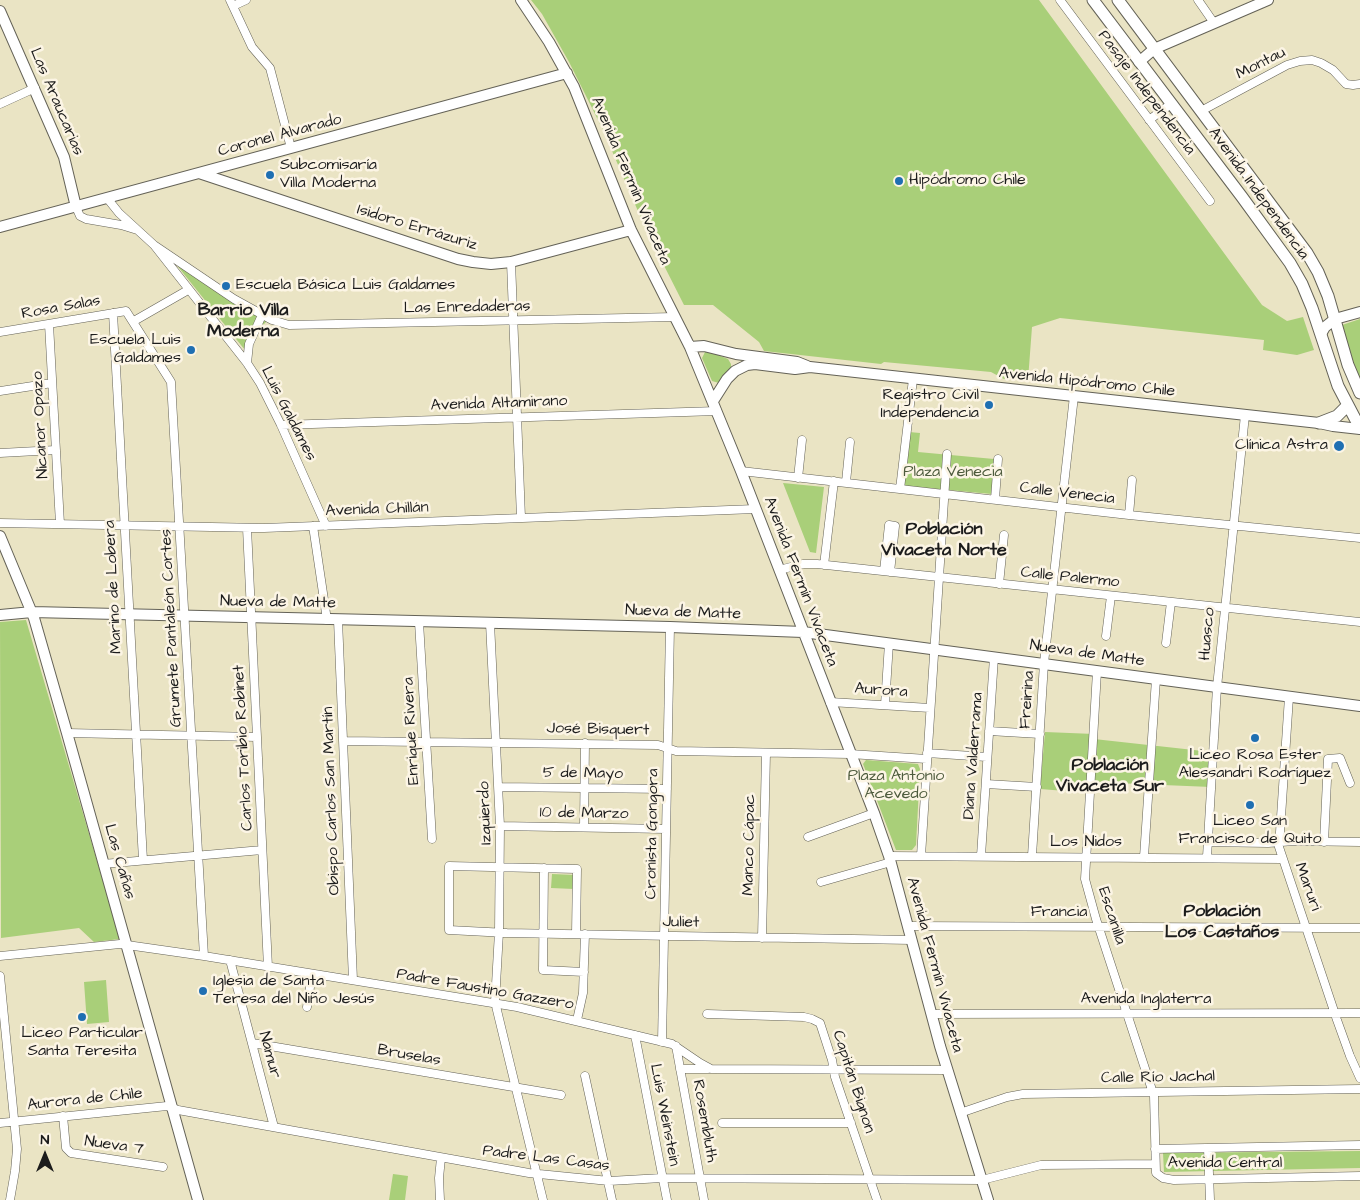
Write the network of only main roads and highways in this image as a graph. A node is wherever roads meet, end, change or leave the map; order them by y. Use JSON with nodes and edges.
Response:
{"nodes":[{"id":1,"x":1093,"y":0,"type":"edge"},
{"id":2,"x":1118,"y":0,"type":"edge"},
{"id":3,"x":1360,"y":393,"type":"edge"},
{"id":4,"x":1347,"y":406,"type":"junction"},
{"id":5,"x":1319,"y":423,"type":"road end"},
{"id":6,"x":1360,"y":428,"type":"edge"}],
"edges":[{"from":1,"to":4,"type":"main road","name":"Avenida Independencia"},
{"from":2,"to":3,"type":"main road","name":"Avenida Independencia"},
{"from":4,"to":5,"type":"main road"},
{"from":4,"to":6,"type":"main road","name":"Avenida Independencia"}]}
